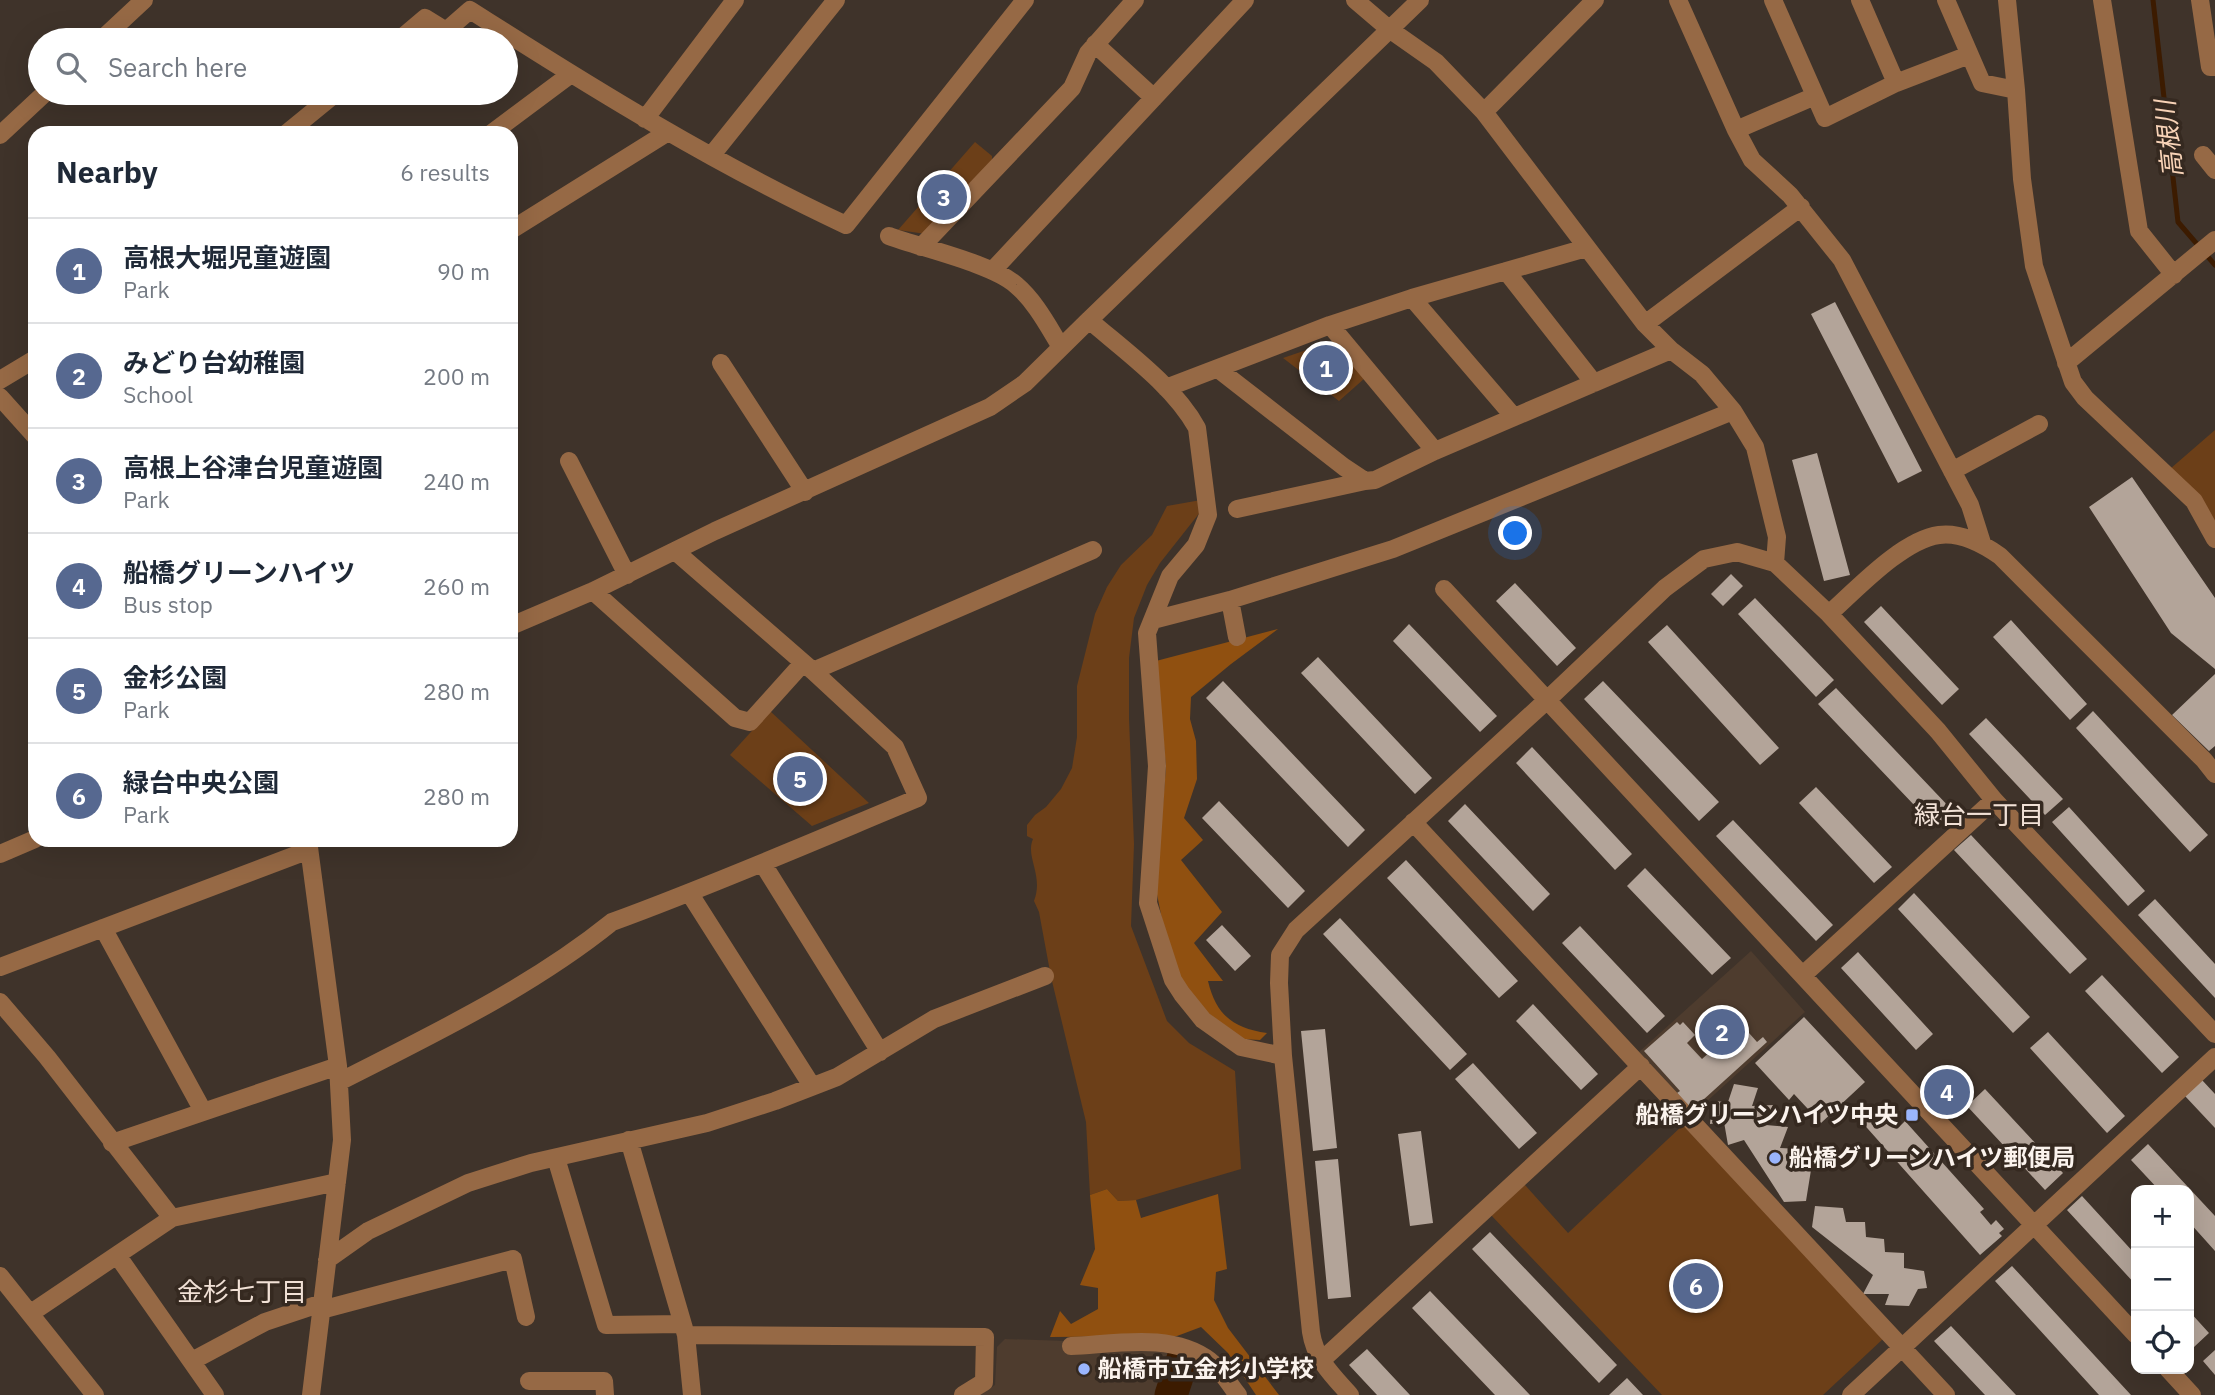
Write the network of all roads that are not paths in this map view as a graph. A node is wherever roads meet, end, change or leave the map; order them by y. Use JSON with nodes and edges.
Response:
{"nodes":[{"id":1,"x":144,"y":0,"type":"edge"},
{"id":2,"x":735,"y":0,"type":"edge"},
{"id":3,"x":836,"y":0,"type":"edge"},
{"id":4,"x":1025,"y":0,"type":"edge"},
{"id":5,"x":1135,"y":0,"type":"edge"},
{"id":6,"x":1354,"y":0,"type":"edge"},
{"id":7,"x":1420,"y":0,"type":"edge"},
{"id":8,"x":1595,"y":0,"type":"edge"},
{"id":9,"x":1678,"y":0,"type":"edge"},
{"id":10,"x":1773,"y":0,"type":"edge"},
{"id":11,"x":1860,"y":0,"type":"edge"},
{"id":12,"x":1945,"y":0,"type":"edge"},
{"id":13,"x":2007,"y":0,"type":"edge"},
{"id":14,"x":2102,"y":0,"type":"edge"},
{"id":15,"x":2200,"y":0,"type":"edge"},
{"id":16,"x":1239,"y":2,"type":"edge"},
{"id":17,"x":114,"y":28,"type":"edge"},
{"id":18,"x":413,"y":28,"type":"edge"},
{"id":19,"x":441,"y":28,"type":"edge"},
{"id":20,"x":449,"y":28,"type":"edge"},
{"id":21,"x":498,"y":28,"type":"edge"},
{"id":22,"x":1390,"y":29,"type":"junction"},
{"id":23,"x":518,"y":40,"type":"edge"},
{"id":24,"x":1095,"y":44,"type":"junction"},
{"id":25,"x":1969,"y":55,"type":"junction"},
{"id":26,"x":2215,"y":67,"type":"edge"},
{"id":27,"x":571,"y":74,"type":"junction"},
{"id":28,"x":1896,"y":83,"type":"junction"},
{"id":29,"x":2016,"y":90,"type":"junction"},
{"id":30,"x":1815,"y":96,"type":"junction"},
{"id":31,"x":1154,"y":98,"type":"junction"},
{"id":32,"x":32,"y":105,"type":"edge"},
{"id":33,"x":321,"y":105,"type":"edge"},
{"id":34,"x":1484,"y":112,"type":"junction"},
{"id":35,"x":645,"y":119,"type":"junction"},
{"id":36,"x":296,"y":126,"type":"edge"},
{"id":37,"x":501,"y":126,"type":"edge"},
{"id":38,"x":1736,"y":130,"type":"junction"},
{"id":39,"x":667,"y":132,"type":"junction"},
{"id":40,"x":0,"y":135,"type":"edge"},
{"id":41,"x":2203,"y":155,"type":"dead end"},
{"id":42,"x":710,"y":156,"type":"junction"},
{"id":43,"x":2215,"y":170,"type":"edge"},
{"id":44,"x":1801,"y":207,"type":"junction"},
{"id":45,"x":518,"y":226,"type":"edge"},
{"id":46,"x":889,"y":236,"type":"dead end"},
{"id":47,"x":2215,"y":240,"type":"edge"},
{"id":48,"x":920,"y":247,"type":"junction"},
{"id":49,"x":1586,"y":248,"type":"junction"},
{"id":50,"x":993,"y":270,"type":"junction"},
{"id":51,"x":1506,"y":271,"type":"junction"},
{"id":52,"x":2174,"y":275,"type":"junction"},
{"id":53,"x":1412,"y":298,"type":"junction"},
{"id":54,"x":1089,"y":320,"type":"junction"},
{"id":55,"x":1646,"y":324,"type":"junction"},
{"id":56,"x":1330,"y":325,"type":"junction"},
{"id":57,"x":1061,"y":347,"type":"junction"},
{"id":58,"x":1671,"y":350,"type":"junction"},
{"id":59,"x":28,"y":363,"type":"edge"},
{"id":60,"x":721,"y":363,"type":"dead end"},
{"id":61,"x":2066,"y":363,"type":"junction"},
{"id":62,"x":1218,"y":369,"type":"junction"},
{"id":63,"x":0,"y":380,"type":"edge"},
{"id":64,"x":1594,"y":383,"type":"junction"},
{"id":65,"x":1166,"y":388,"type":"junction"},
{"id":66,"x":0,"y":397,"type":"edge"},
{"id":67,"x":1733,"y":411,"type":"junction"},
{"id":68,"x":1514,"y":417,"type":"junction"},
{"id":69,"x":2039,"y":424,"type":"dead end"},
{"id":70,"x":28,"y":428,"type":"edge"},
{"id":71,"x":1435,"y":451,"type":"junction"},
{"id":72,"x":569,"y":461,"type":"dead end"},
{"id":73,"x":1952,"y":471,"type":"junction"},
{"id":74,"x":1365,"y":481,"type":"junction"},
{"id":75,"x":805,"y":492,"type":"junction"},
{"id":76,"x":1237,"y":509,"type":"dead end"},
{"id":77,"x":2215,"y":539,"type":"edge"},
{"id":78,"x":1982,"y":543,"type":"junction"},
{"id":79,"x":1093,"y":550,"type":"dead end"},
{"id":80,"x":675,"y":551,"type":"junction"},
{"id":81,"x":1775,"y":563,"type":"junction"},
{"id":82,"x":626,"y":575,"type":"junction"},
{"id":83,"x":1444,"y":589,"type":"dead end"},
{"id":84,"x":593,"y":591,"type":"junction"},
{"id":85,"x":1230,"y":600,"type":"junction"},
{"id":86,"x":1829,"y":614,"type":"junction"},
{"id":87,"x":1153,"y":620,"type":"junction"},
{"id":88,"x":518,"y":623,"type":"edge"},
{"id":89,"x":1237,"y":638,"type":"dead end"},
{"id":90,"x":808,"y":667,"type":"junction"},
{"id":91,"x":1546,"y":701,"type":"junction"},
{"id":92,"x":2215,"y":774,"type":"edge"},
{"id":93,"x":1994,"y":800,"type":"junction"},
{"id":94,"x":1413,"y":822,"type":"junction"},
{"id":95,"x":28,"y":842,"type":"edge"},
{"id":96,"x":303,"y":847,"type":"edge"},
{"id":97,"x":308,"y":847,"type":"edge"},
{"id":98,"x":0,"y":855,"type":"edge"},
{"id":99,"x":763,"y":864,"type":"junction"},
{"id":100,"x":690,"y":894,"type":"junction"},
{"id":101,"x":103,"y":928,"type":"junction"},
{"id":102,"x":0,"y":967,"type":"edge"},
{"id":103,"x":1803,"y":975,"type":"junction"},
{"id":104,"x":1045,"y":976,"type":"dead end"},
{"id":105,"x":0,"y":1002,"type":"edge"},
{"id":106,"x":2215,"y":1034,"type":"edge"},
{"id":107,"x":880,"y":1052,"type":"junction"},
{"id":108,"x":1283,"y":1056,"type":"junction"},
{"id":109,"x":2215,"y":1057,"type":"edge"},
{"id":110,"x":1641,"y":1066,"type":"junction"},
{"id":111,"x":339,"y":1074,"type":"junction"},
{"id":112,"x":812,"y":1086,"type":"junction"},
{"id":113,"x":203,"y":1111,"type":"junction"},
{"id":114,"x":629,"y":1140,"type":"junction"},
{"id":115,"x":112,"y":1143,"type":"junction"},
{"id":116,"x":556,"y":1158,"type":"junction"},
{"id":117,"x":337,"y":1182,"type":"junction"},
{"id":118,"x":172,"y":1218,"type":"junction"},
{"id":119,"x":2034,"y":1225,"type":"junction"},
{"id":120,"x":117,"y":1255,"type":"junction"},
{"id":121,"x":327,"y":1260,"type":"junction"},
{"id":122,"x":0,"y":1276,"type":"edge"},
{"id":123,"x":322,"y":1307,"type":"junction"},
{"id":124,"x":31,"y":1313,"type":"junction"},
{"id":125,"x":526,"y":1317,"type":"dead end"},
{"id":126,"x":684,"y":1330,"type":"junction"},
{"id":127,"x":2131,"y":1330,"type":"edge"},
{"id":128,"x":1071,"y":1346,"type":"dead end"},
{"id":129,"x":1902,"y":1348,"type":"junction"},
{"id":130,"x":192,"y":1361,"type":"junction"},
{"id":131,"x":1321,"y":1362,"type":"junction"},
{"id":132,"x":2173,"y":1374,"type":"edge"},
{"id":133,"x":529,"y":1381,"type":"dead end"},
{"id":134,"x":95,"y":1395,"type":"edge"},
{"id":135,"x":215,"y":1395,"type":"edge"},
{"id":136,"x":311,"y":1395,"type":"edge"},
{"id":137,"x":605,"y":1395,"type":"edge"},
{"id":138,"x":692,"y":1395,"type":"edge"},
{"id":139,"x":963,"y":1395,"type":"edge"},
{"id":140,"x":1238,"y":1395,"type":"edge"},
{"id":141,"x":1350,"y":1395,"type":"edge"},
{"id":142,"x":1851,"y":1395,"type":"edge"},
{"id":143,"x":1946,"y":1395,"type":"edge"},
{"id":144,"x":2192,"y":1395,"type":"edge"}],
"edges":[{"from":1,"to":17,"type":"street"},
{"from":2,"to":35,"type":"street"},
{"from":3,"to":42,"type":"street"},
{"from":4,"to":42,"type":"street"},
{"from":5,"to":24,"type":"street"},
{"from":6,"to":22,"type":"street"},
{"from":7,"to":22,"type":"street"},
{"from":8,"to":34,"type":"street"},
{"from":9,"to":38,"type":"street"},
{"from":10,"to":30,"type":"street"},
{"from":11,"to":28,"type":"street"},
{"from":12,"to":25,"type":"street"},
{"from":13,"to":29,"type":"street"},
{"from":14,"to":52,"type":"street"},
{"from":15,"to":26,"type":"street"},
{"from":16,"to":31,"type":"street"},
{"from":18,"to":19,"type":"street"},
{"from":20,"to":21,"type":"street"},
{"from":22,"to":34,"type":"street"},
{"from":22,"to":54,"type":"street"},
{"from":23,"to":27,"type":"street"},
{"from":24,"to":31,"type":"street"},
{"from":24,"to":48,"type":"street"},
{"from":25,"to":28,"type":"street"},
{"from":25,"to":29,"type":"street"},
{"from":27,"to":35,"type":"street"},
{"from":27,"to":37,"type":"street"},
{"from":28,"to":30,"type":"street"},
{"from":29,"to":61,"type":"street"},
{"from":30,"to":38,"type":"street"},
{"from":31,"to":50,"type":"street"},
{"from":32,"to":40,"type":"street"},
{"from":33,"to":36,"type":"street"},
{"from":34,"to":49,"type":"street"},
{"from":35,"to":39,"type":"street"},
{"from":38,"to":44,"type":"street"},
{"from":39,"to":42,"type":"street"},
{"from":39,"to":45,"type":"street"},
{"from":41,"to":43,"type":"street"},
{"from":44,"to":55,"type":"street"},
{"from":44,"to":73,"type":"street"},
{"from":46,"to":48,"type":"street"},
{"from":47,"to":52,"type":"street"},
{"from":48,"to":50,"type":"street"},
{"from":49,"to":51,"type":"street"},
{"from":49,"to":55,"type":"street"},
{"from":50,"to":57,"type":"street"},
{"from":51,"to":53,"type":"street"},
{"from":51,"to":64,"type":"street"},
{"from":52,"to":61,"type":"street"},
{"from":53,"to":56,"type":"street"},
{"from":53,"to":68,"type":"street"},
{"from":54,"to":57,"type":"street"},
{"from":54,"to":65,"type":"street"},
{"from":55,"to":58,"type":"street"},
{"from":56,"to":62,"type":"street"},
{"from":56,"to":71,"type":"street"},
{"from":57,"to":75,"type":"street"},
{"from":58,"to":64,"type":"street"},
{"from":58,"to":67,"type":"street"},
{"from":59,"to":63,"type":"street"},
{"from":60,"to":75,"type":"street"},
{"from":61,"to":77,"type":"street"},
{"from":62,"to":65,"type":"street"},
{"from":62,"to":74,"type":"street"},
{"from":64,"to":68,"type":"street"},
{"from":65,"to":87,"type":"street"},
{"from":66,"to":70,"type":"street"},
{"from":67,"to":81,"type":"street"},
{"from":67,"to":85,"type":"street"},
{"from":68,"to":71,"type":"street"},
{"from":69,"to":73,"type":"street"},
{"from":71,"to":74,"type":"street"},
{"from":72,"to":82,"type":"street"},
{"from":73,"to":78,"type":"street"},
{"from":74,"to":76,"type":"street"},
{"from":75,"to":80,"type":"street"},
{"from":78,"to":86,"type":"street"},
{"from":78,"to":92,"type":"street"},
{"from":79,"to":90,"type":"street"},
{"from":80,"to":82,"type":"street"},
{"from":80,"to":90,"type":"street"},
{"from":81,"to":86,"type":"street"},
{"from":81,"to":91,"type":"street"},
{"from":82,"to":84,"type":"street"},
{"from":83,"to":91,"type":"street"},
{"from":84,"to":88,"type":"street"},
{"from":84,"to":90,"type":"street"},
{"from":85,"to":87,"type":"street"},
{"from":85,"to":89,"type":"street"},
{"from":86,"to":93,"type":"street"},
{"from":87,"to":108,"type":"street"},
{"from":90,"to":99,"type":"street"},
{"from":91,"to":94,"type":"street"},
{"from":91,"to":103,"type":"street"},
{"from":93,"to":103,"type":"street"},
{"from":93,"to":106,"type":"street"},
{"from":94,"to":108,"type":"street"},
{"from":94,"to":110,"type":"street"},
{"from":95,"to":98,"type":"street"},
{"from":96,"to":101,"type":"street"},
{"from":97,"to":111,"type":"street"},
{"from":99,"to":100,"type":"street"},
{"from":99,"to":107,"type":"street"},
{"from":100,"to":111,"type":"street"},
{"from":100,"to":112,"type":"street"},
{"from":101,"to":102,"type":"street"},
{"from":101,"to":113,"type":"street"},
{"from":103,"to":119,"type":"street"},
{"from":104,"to":107,"type":"street"},
{"from":105,"to":115,"type":"street"},
{"from":107,"to":112,"type":"street"},
{"from":108,"to":131,"type":"street"},
{"from":109,"to":119,"type":"street"},
{"from":110,"to":129,"type":"street"},
{"from":110,"to":131,"type":"street"},
{"from":111,"to":113,"type":"street"},
{"from":111,"to":117,"type":"street"},
{"from":112,"to":114,"type":"street"},
{"from":113,"to":115,"type":"street"},
{"from":114,"to":116,"type":"street"},
{"from":114,"to":126,"type":"street"},
{"from":115,"to":118,"type":"street"},
{"from":116,"to":121,"type":"street"},
{"from":116,"to":126,"type":"street"},
{"from":117,"to":118,"type":"street"},
{"from":117,"to":121,"type":"street"},
{"from":118,"to":120,"type":"street"},
{"from":119,"to":127,"type":"street"},
{"from":119,"to":129,"type":"street"},
{"from":120,"to":124,"type":"street"},
{"from":120,"to":130,"type":"street"},
{"from":121,"to":123,"type":"street"},
{"from":122,"to":124,"type":"street"},
{"from":123,"to":125,"type":"street"},
{"from":123,"to":130,"type":"street"},
{"from":123,"to":136,"type":"street"},
{"from":124,"to":134,"type":"street"},
{"from":126,"to":138,"type":"street"},
{"from":126,"to":139,"type":"street"},
{"from":128,"to":140,"type":"street"},
{"from":129,"to":142,"type":"street"},
{"from":129,"to":143,"type":"street"},
{"from":130,"to":135,"type":"street"},
{"from":131,"to":141,"type":"street"},
{"from":132,"to":144,"type":"street"},
{"from":133,"to":137,"type":"street"}]}
